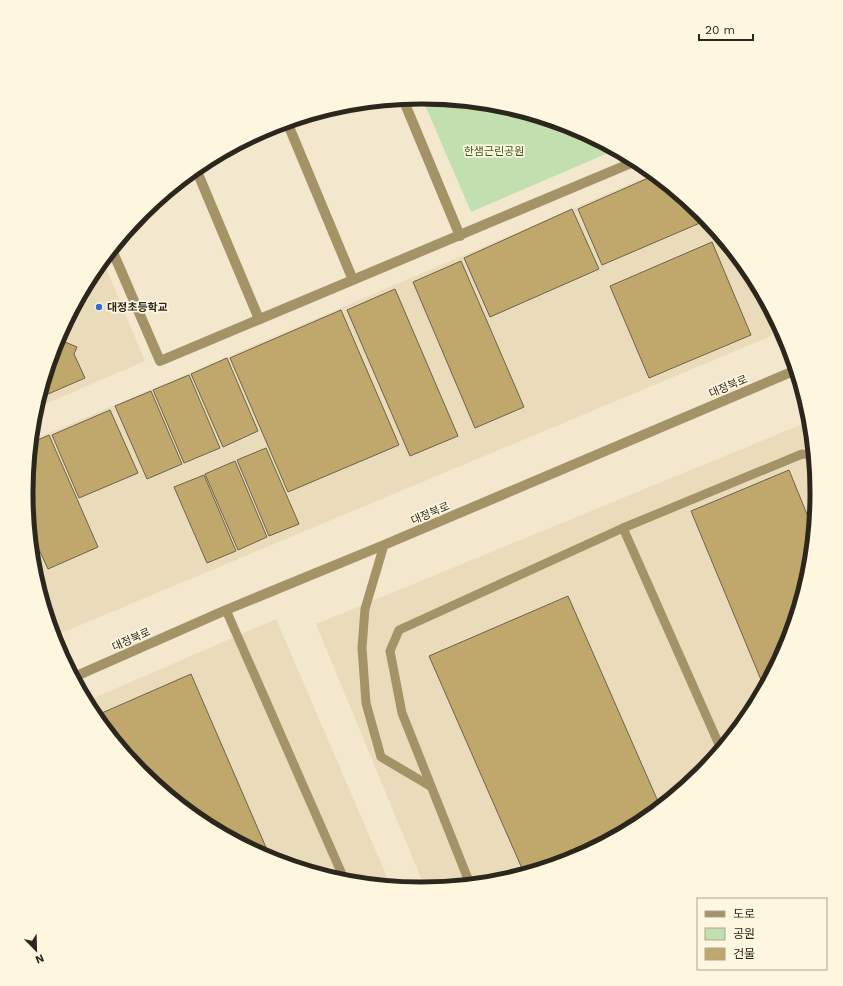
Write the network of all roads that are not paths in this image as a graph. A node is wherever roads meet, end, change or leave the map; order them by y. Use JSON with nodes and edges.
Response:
{"nodes":[{"id":1,"x":405,"y":105,"type":"edge"},
{"id":2,"x":289,"y":128,"type":"edge"},
{"id":3,"x":629,"y":165,"type":"edge"},
{"id":4,"x":199,"y":175,"type":"edge"},
{"id":5,"x":460,"y":236,"type":"junction"},
{"id":6,"x":114,"y":255,"type":"edge"},
{"id":7,"x":353,"y":280,"type":"junction"},
{"id":8,"x":259,"y":319,"type":"junction"},
{"id":9,"x":790,"y":372,"type":"edge"},
{"id":10,"x":808,"y":455,"type":"edge"},
{"id":11,"x":623,"y":528,"type":"junction"},
{"id":12,"x":384,"y":546,"type":"junction"},
{"id":13,"x":226,"y":610,"type":"junction"},
{"id":14,"x":78,"y":675,"type":"edge"},
{"id":15,"x":719,"y":744,"type":"edge"},
{"id":16,"x":430,"y":786,"type":"junction"},
{"id":17,"x":341,"y":873,"type":"edge"},
{"id":18,"x":468,"y":879,"type":"edge"}],
"edges":[{"from":1,"to":5,"type":"street"},
{"from":2,"to":7,"type":"street"},
{"from":3,"to":5,"type":"street"},
{"from":4,"to":8,"type":"street"},
{"from":5,"to":7,"type":"street"},
{"from":6,"to":8,"type":"street"},
{"from":7,"to":8,"type":"street"},
{"from":9,"to":12,"type":"street","name":"대정북로"},
{"from":10,"to":11,"type":"lane"},
{"from":11,"to":15,"type":"lane"},
{"from":11,"to":16,"type":"lane"},
{"from":12,"to":13,"type":"street","name":"대정북로"},
{"from":12,"to":16,"type":"lane"},
{"from":13,"to":14,"type":"street","name":"대정북로"},
{"from":13,"to":17,"type":"lane"},
{"from":16,"to":18,"type":"lane"}]}
